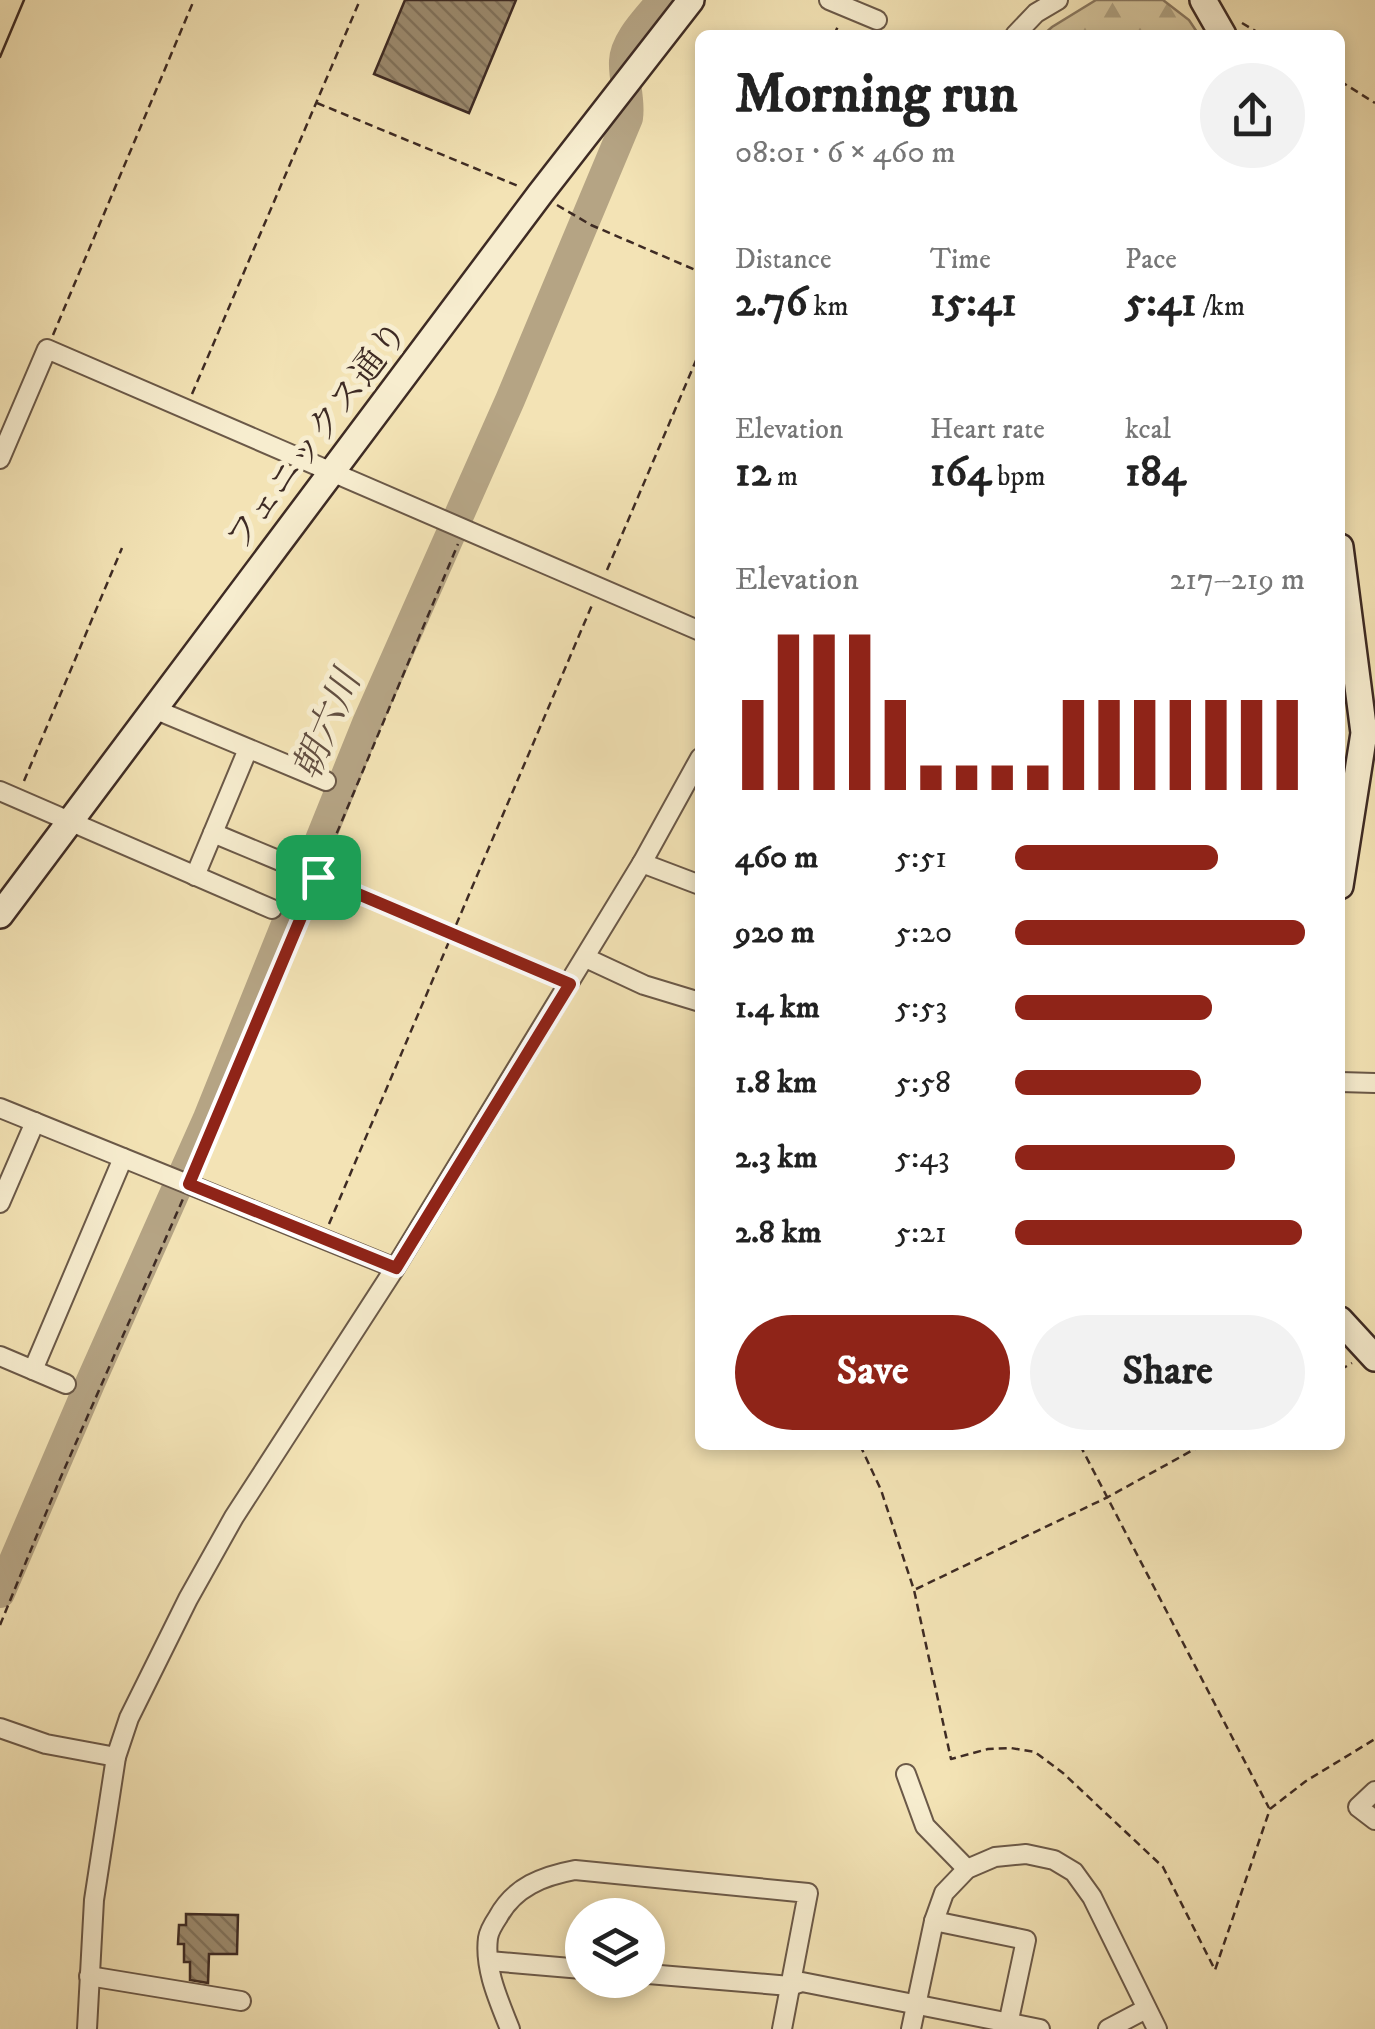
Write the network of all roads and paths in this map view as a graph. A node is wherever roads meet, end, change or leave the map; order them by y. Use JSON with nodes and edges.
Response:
{"nodes":[{"id":1,"x":194,"y":0,"type":"edge"},
{"id":2,"x":360,"y":0,"type":"edge"},
{"id":3,"x":692,"y":0,"type":"edge"},
{"id":4,"x":829,"y":0,"type":"edge"},
{"id":5,"x":1058,"y":0,"type":"edge"},
{"id":6,"x":1203,"y":0,"type":"edge"},
{"id":7,"x":877,"y":20,"type":"dead end"},
{"id":8,"x":1020,"y":30,"type":"edge"},
{"id":9,"x":1220,"y":30,"type":"edge"},
{"id":10,"x":1345,"y":84,"type":"edge"},
{"id":11,"x":316,"y":103,"type":"junction"},
{"id":12,"x":1375,"y":103,"type":"edge"},
{"id":13,"x":540,"y":194,"type":"junction"},
{"id":14,"x":574,"y":215,"type":"dead end"},
{"id":15,"x":695,"y":270,"type":"edge"},
{"id":16,"x":47,"y":350,"type":"junction"},
{"id":17,"x":695,"y":363,"type":"edge"},
{"id":18,"x":186,"y":409,"type":"junction"},
{"id":19,"x":0,"y":458,"type":"edge"},
{"id":20,"x":331,"y":472,"type":"junction"},
{"id":21,"x":458,"y":528,"type":"junction"},
{"id":22,"x":122,"y":548,"type":"dead end"},
{"id":23,"x":600,"y":588,"type":"junction"},
{"id":24,"x":1345,"y":624,"type":"edge"},
{"id":25,"x":695,"y":629,"type":"edge"},
{"id":26,"x":1350,"y":702,"type":"edge"},
{"id":27,"x":154,"y":710,"type":"junction"},
{"id":28,"x":248,"y":748,"type":"junction"},
{"id":29,"x":695,"y":767,"type":"edge"},
{"id":30,"x":326,"y":781,"type":"dead end"},
{"id":31,"x":8,"y":795,"type":"edge"},
{"id":32,"x":71,"y":821,"type":"junction"},
{"id":33,"x":213,"y":833,"type":"junction"},
{"id":34,"x":1345,"y":856,"type":"edge"},
{"id":35,"x":285,"y":863,"type":"dead end"},
{"id":36,"x":642,"y":863,"type":"junction"},
{"id":37,"x":195,"y":876,"type":"junction"},
{"id":38,"x":318,"y":877,"type":"junction"},
{"id":39,"x":695,"y":883,"type":"edge"},
{"id":40,"x":272,"y":909,"type":"dead end"},
{"id":41,"x":0,"y":916,"type":"edge"},
{"id":42,"x":452,"y":934,"type":"junction"},
{"id":43,"x":586,"y":958,"type":"junction"},
{"id":44,"x":570,"y":984,"type":"junction"},
{"id":45,"x":695,"y":1000,"type":"edge"},
{"id":46,"x":1345,"y":1082,"type":"edge"},
{"id":47,"x":1375,"y":1082,"type":"edge"},
{"id":48,"x":0,"y":1108,"type":"edge"},
{"id":49,"x":35,"y":1122,"type":"junction"},
{"id":50,"x":122,"y":1158,"type":"junction"},
{"id":51,"x":182,"y":1182,"type":"junction"},
{"id":52,"x":0,"y":1203,"type":"edge"},
{"id":53,"x":322,"y":1238,"type":"junction"},
{"id":54,"x":396,"y":1268,"type":"junction"},
{"id":55,"x":1345,"y":1325,"type":"edge"},
{"id":56,"x":0,"y":1356,"type":"edge"},
{"id":57,"x":1375,"y":1358,"type":"edge"},
{"id":58,"x":33,"y":1370,"type":"junction"},
{"id":59,"x":66,"y":1384,"type":"dead end"},
{"id":60,"x":862,"y":1450,"type":"edge"},
{"id":61,"x":1083,"y":1450,"type":"edge"},
{"id":62,"x":1193,"y":1450,"type":"edge"},
{"id":63,"x":1108,"y":1497,"type":"junction"},
{"id":64,"x":914,"y":1590,"type":"junction"},
{"id":65,"x":0,"y":1625,"type":"edge"},
{"id":66,"x":0,"y":1728,"type":"edge"},
{"id":67,"x":1375,"y":1740,"type":"edge"},
{"id":68,"x":116,"y":1757,"type":"junction"},
{"id":69,"x":906,"y":1774,"type":"dead end"},
{"id":70,"x":1375,"y":1790,"type":"edge"},
{"id":71,"x":1270,"y":1809,"type":"junction"},
{"id":72,"x":1375,"y":1820,"type":"edge"},
{"id":73,"x":967,"y":1870,"type":"junction"},
{"id":74,"x":934,"y":1921,"type":"junction"},
{"id":75,"x":489,"y":1961,"type":"junction"},
{"id":76,"x":565,"y":1968,"type":"edge"},
{"id":77,"x":665,"y":1975,"type":"edge"},
{"id":78,"x":89,"y":1976,"type":"junction"},
{"id":79,"x":790,"y":1986,"type":"junction"},
{"id":80,"x":242,"y":2002,"type":"dead end"},
{"id":81,"x":917,"y":2004,"type":"junction"},
{"id":82,"x":1146,"y":2010,"type":"junction"},
{"id":83,"x":1008,"y":2026,"type":"edge"},
{"id":84,"x":87,"y":2029,"type":"edge"},
{"id":85,"x":510,"y":2029,"type":"edge"},
{"id":86,"x":782,"y":2029,"type":"edge"},
{"id":87,"x":912,"y":2029,"type":"edge"},
{"id":88,"x":1040,"y":2029,"type":"edge"},
{"id":89,"x":1108,"y":2029,"type":"edge"},
{"id":90,"x":1157,"y":2029,"type":"edge"}],
"edges":[{"from":1,"to":16,"type":"path"},
{"from":2,"to":11,"type":"path"},
{"from":3,"to":13,"type":"main road","name":"フェニックス通り"},
{"from":4,"to":7,"type":"street"},
{"from":5,"to":8,"type":"street"},
{"from":6,"to":9,"type":"main road"},
{"from":10,"to":12,"type":"path"},
{"from":11,"to":13,"type":"path"},
{"from":11,"to":18,"type":"path"},
{"from":13,"to":20,"type":"main road","name":"フェニックス通り"},
{"from":14,"to":15,"type":"path"},
{"from":16,"to":18,"type":"street"},
{"from":16,"to":19,"type":"street"},
{"from":17,"to":23,"type":"path"},
{"from":18,"to":20,"type":"street"},
{"from":20,"to":21,"type":"street"},
{"from":20,"to":27,"type":"main road","name":"フェニックス通り"},
{"from":21,"to":23,"type":"street"},
{"from":21,"to":38,"type":"path"},
{"from":22,"to":31,"type":"path"},
{"from":23,"to":25,"type":"street"},
{"from":23,"to":42,"type":"path"},
{"from":24,"to":26,"type":"main road"},
{"from":26,"to":34,"type":"main road"},
{"from":27,"to":28,"type":"street"},
{"from":27,"to":32,"type":"main road","name":"フェニックス通り"},
{"from":28,"to":30,"type":"street"},
{"from":28,"to":33,"type":"street"},
{"from":29,"to":36,"type":"street"},
{"from":31,"to":32,"type":"street"},
{"from":32,"to":37,"type":"street"},
{"from":32,"to":41,"type":"main road","name":"フェニックス通り"},
{"from":33,"to":35,"type":"street"},
{"from":33,"to":37,"type":"street"},
{"from":36,"to":39,"type":"street"},
{"from":36,"to":43,"type":"street"},
{"from":37,"to":40,"type":"street"},
{"from":38,"to":42,"type":"path"},
{"from":38,"to":51,"type":"path"},
{"from":42,"to":44,"type":"path"},
{"from":42,"to":53,"type":"path"},
{"from":43,"to":44,"type":"street"},
{"from":43,"to":45,"type":"street"},
{"from":44,"to":54,"type":"street"},
{"from":46,"to":47,"type":"street"},
{"from":48,"to":49,"type":"street"},
{"from":49,"to":50,"type":"street"},
{"from":49,"to":52,"type":"street"},
{"from":50,"to":51,"type":"street"},
{"from":50,"to":58,"type":"street"},
{"from":51,"to":53,"type":"street"},
{"from":51,"to":65,"type":"path"},
{"from":53,"to":54,"type":"street"},
{"from":54,"to":68,"type":"street"},
{"from":55,"to":57,"type":"main road"},
{"from":56,"to":58,"type":"street"},
{"from":58,"to":59,"type":"street"},
{"from":60,"to":64,"type":"path"},
{"from":61,"to":63,"type":"path"},
{"from":62,"to":63,"type":"path"},
{"from":63,"to":64,"type":"path"},
{"from":63,"to":71,"type":"path"},
{"from":64,"to":71,"type":"path"},
{"from":66,"to":68,"type":"street"},
{"from":67,"to":71,"type":"path"},
{"from":68,"to":78,"type":"street"},
{"from":69,"to":73,"type":"street"},
{"from":70,"to":72,"type":"street"},
{"from":73,"to":74,"type":"street"},
{"from":73,"to":82,"type":"street"},
{"from":74,"to":81,"type":"street"},
{"from":74,"to":83,"type":"street"},
{"from":75,"to":76,"type":"street"},
{"from":75,"to":79,"type":"street"},
{"from":75,"to":85,"type":"street"},
{"from":77,"to":79,"type":"street"},
{"from":78,"to":80,"type":"street"},
{"from":78,"to":84,"type":"street"},
{"from":79,"to":81,"type":"street"},
{"from":79,"to":86,"type":"street"},
{"from":81,"to":83,"type":"street"},
{"from":81,"to":87,"type":"street"},
{"from":82,"to":89,"type":"street"},
{"from":82,"to":90,"type":"street"},
{"from":83,"to":88,"type":"street"}]}
